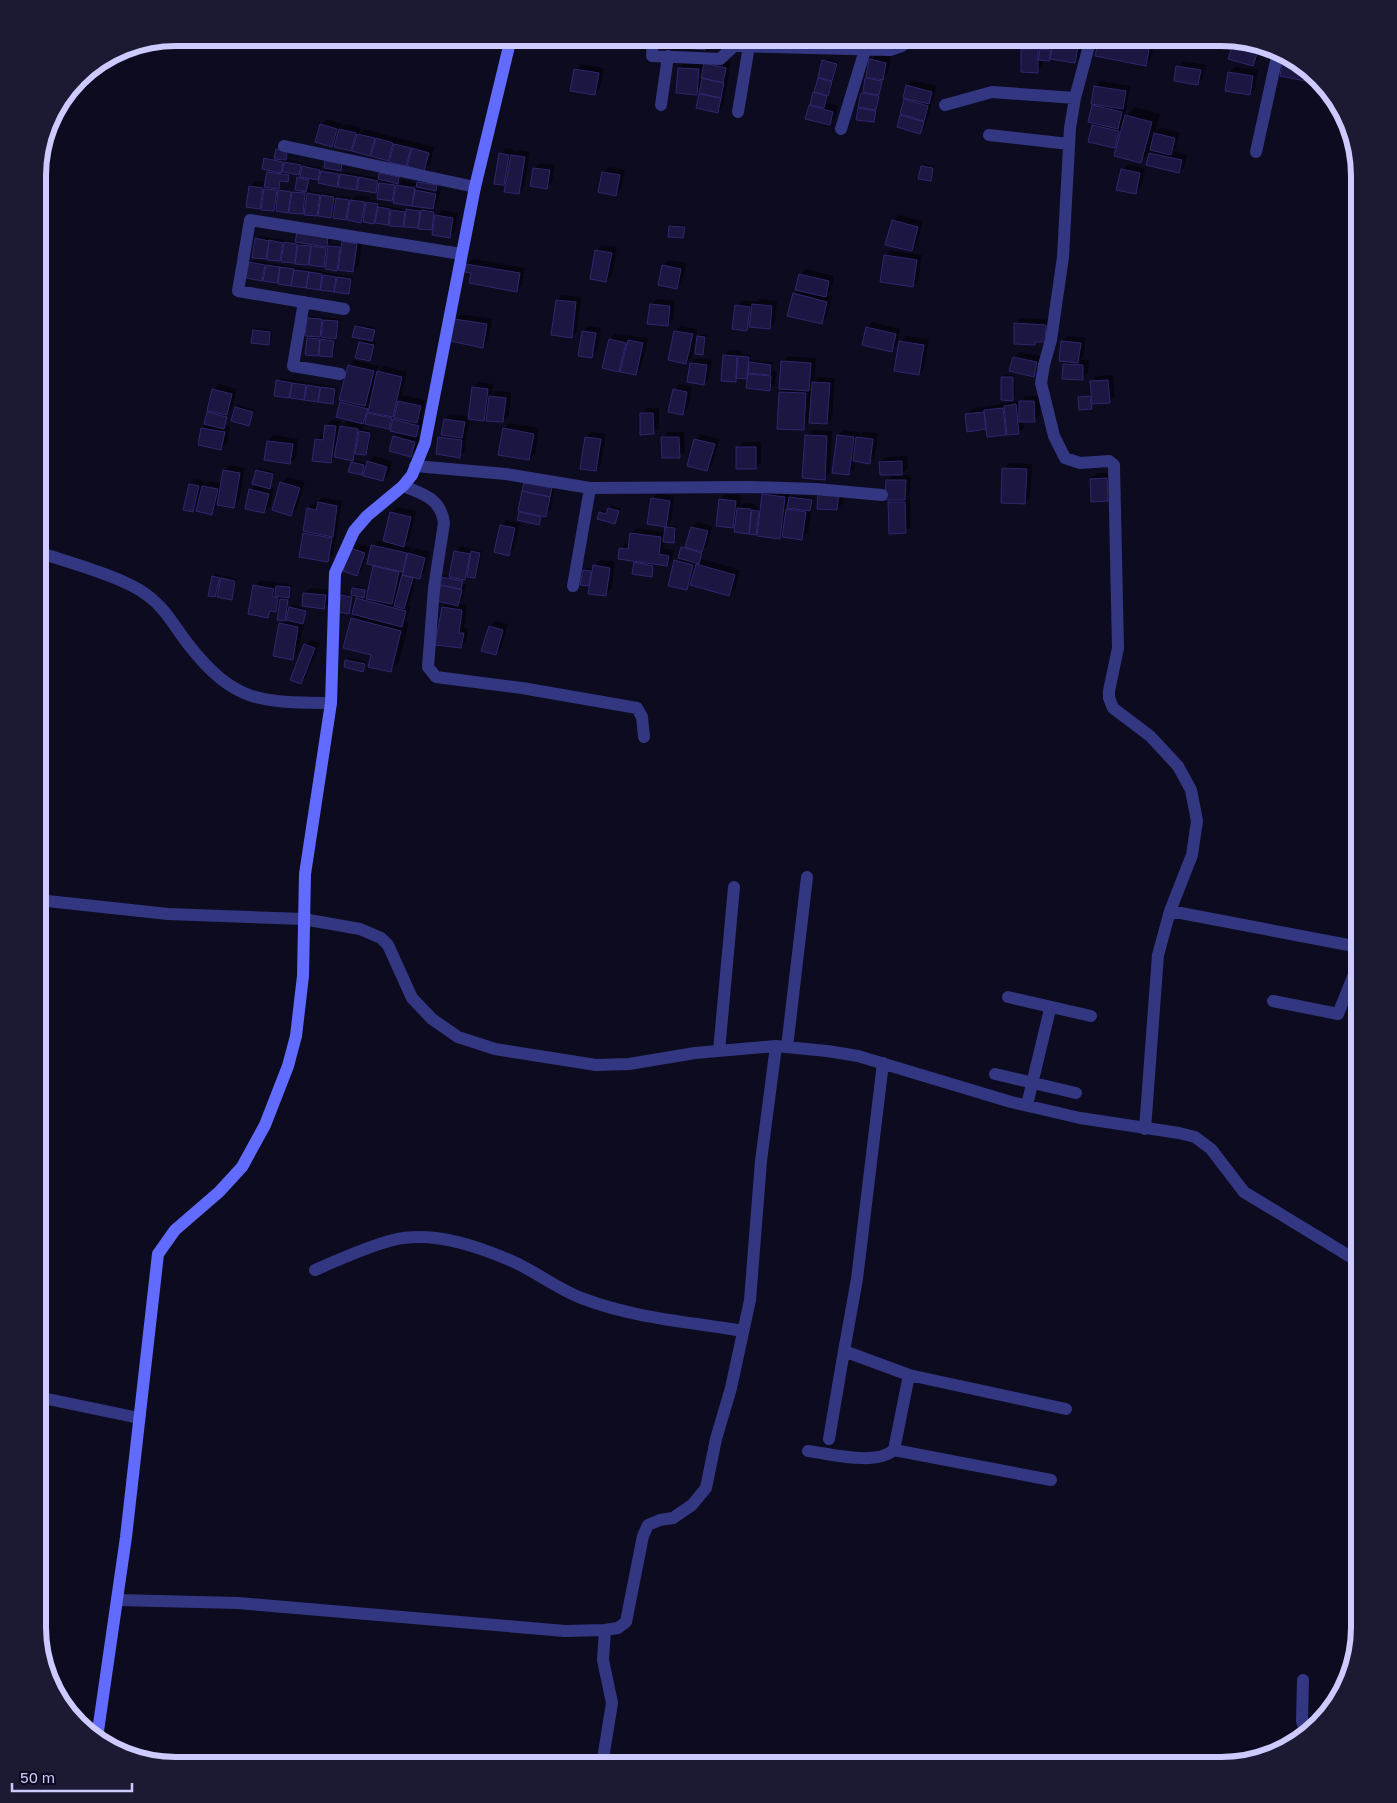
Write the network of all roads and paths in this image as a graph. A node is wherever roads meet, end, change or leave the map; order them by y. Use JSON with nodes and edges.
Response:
{"nodes":[{"id":1,"x":509,"y":46,"type":"edge"},
{"id":2,"x":653,"y":46,"type":"edge"},
{"id":3,"x":749,"y":46,"type":"edge"},
{"id":4,"x":729,"y":47,"type":"edge"},
{"id":5,"x":765,"y":47,"type":"edge"},
{"id":6,"x":899,"y":47,"type":"edge"},
{"id":7,"x":1089,"y":47,"type":"edge"},
{"id":8,"x":864,"y":50,"type":"junction"},
{"id":9,"x":668,"y":56,"type":"junction"},
{"id":10,"x":1276,"y":59,"type":"edge"},
{"id":11,"x":1075,"y":98,"type":"junction"},
{"id":12,"x":661,"y":105,"type":"dead end"},
{"id":13,"x":945,"y":105,"type":"dead end"},
{"id":14,"x":738,"y":112,"type":"dead end"},
{"id":15,"x":841,"y":129,"type":"dead end"},
{"id":16,"x":989,"y":135,"type":"dead end"},
{"id":17,"x":1069,"y":144,"type":"junction"},
{"id":18,"x":284,"y":146,"type":"dead end"},
{"id":19,"x":1256,"y":152,"type":"dead end"},
{"id":20,"x":475,"y":187,"type":"junction"},
{"id":21,"x":461,"y":254,"type":"junction"},
{"id":22,"x":304,"y":302,"type":"junction"},
{"id":23,"x":344,"y":309,"type":"dead end"},
{"id":24,"x":340,"y":374,"type":"dead end"},
{"id":25,"x":416,"y":466,"type":"junction"},
{"id":26,"x":403,"y":486,"type":"junction"},
{"id":27,"x":590,"y":488,"type":"junction"},
{"id":28,"x":882,"y":496,"type":"dead end"},
{"id":29,"x":47,"y":555,"type":"edge"},
{"id":30,"x":573,"y":586,"type":"dead end"},
{"id":31,"x":331,"y":703,"type":"junction"},
{"id":32,"x":644,"y":737,"type":"dead end"},
{"id":33,"x":807,"y":877,"type":"dead end"},
{"id":34,"x":734,"y":887,"type":"dead end"},
{"id":35,"x":46,"y":901,"type":"edge"},
{"id":36,"x":1170,"y":911,"type":"junction"},
{"id":37,"x":303,"y":919,"type":"junction"},
{"id":38,"x":1351,"y":945,"type":"edge"},
{"id":39,"x":1351,"y":983,"type":"edge"},
{"id":40,"x":1008,"y":997,"type":"dead end"},
{"id":41,"x":1273,"y":1001,"type":"dead end"},
{"id":42,"x":1050,"y":1008,"type":"junction"},
{"id":43,"x":1091,"y":1016,"type":"dead end"},
{"id":44,"x":782,"y":1046,"type":"junction"},
{"id":45,"x":719,"y":1051,"type":"junction"},
{"id":46,"x":883,"y":1063,"type":"junction"},
{"id":47,"x":995,"y":1074,"type":"dead end"},
{"id":48,"x":1032,"y":1083,"type":"junction"},
{"id":49,"x":1076,"y":1093,"type":"dead end"},
{"id":50,"x":1027,"y":1106,"type":"junction"},
{"id":51,"x":1145,"y":1129,"type":"junction"},
{"id":52,"x":1351,"y":1257,"type":"edge"},
{"id":53,"x":315,"y":1270,"type":"dead end"},
{"id":54,"x":743,"y":1331,"type":"junction"},
{"id":55,"x":844,"y":1351,"type":"junction"},
{"id":56,"x":909,"y":1375,"type":"junction"},
{"id":57,"x":46,"y":1399,"type":"edge"},
{"id":58,"x":1066,"y":1409,"type":"dead end"},
{"id":59,"x":139,"y":1418,"type":"junction"},
{"id":60,"x":830,"y":1439,"type":"dead end"},
{"id":61,"x":894,"y":1450,"type":"junction"},
{"id":62,"x":808,"y":1451,"type":"dead end"},
{"id":63,"x":1051,"y":1480,"type":"dead end"},
{"id":64,"x":117,"y":1600,"type":"junction"},
{"id":65,"x":605,"y":1630,"type":"junction"},
{"id":66,"x":1303,"y":1680,"type":"dead end"},
{"id":67,"x":1304,"y":1726,"type":"edge"},
{"id":68,"x":98,"y":1731,"type":"edge"},
{"id":69,"x":603,"y":1757,"type":"edge"}],
"edges":[{"from":1,"to":20,"type":"street"},
{"from":2,"to":9,"type":"street"},
{"from":3,"to":14,"type":"street"},
{"from":4,"to":9,"type":"street"},
{"from":5,"to":8,"type":"street"},
{"from":6,"to":8,"type":"street"},
{"from":7,"to":11,"type":"street"},
{"from":8,"to":15,"type":"street"},
{"from":9,"to":12,"type":"street"},
{"from":10,"to":19,"type":"street"},
{"from":11,"to":13,"type":"street"},
{"from":11,"to":17,"type":"street"},
{"from":16,"to":17,"type":"street"},
{"from":17,"to":36,"type":"street"},
{"from":18,"to":20,"type":"street"},
{"from":20,"to":21,"type":"street"},
{"from":21,"to":22,"type":"street"},
{"from":21,"to":25,"type":"street"},
{"from":22,"to":23,"type":"street"},
{"from":22,"to":24,"type":"street"},
{"from":25,"to":26,"type":"street"},
{"from":25,"to":27,"type":"street"},
{"from":26,"to":31,"type":"street"},
{"from":26,"to":32,"type":"street"},
{"from":27,"to":28,"type":"street"},
{"from":27,"to":30,"type":"street"},
{"from":29,"to":31,"type":"street"},
{"from":31,"to":37,"type":"street"},
{"from":33,"to":44,"type":"street"},
{"from":34,"to":45,"type":"street"},
{"from":35,"to":37,"type":"street"},
{"from":36,"to":38,"type":"street"},
{"from":36,"to":51,"type":"street"},
{"from":37,"to":45,"type":"street"},
{"from":37,"to":59,"type":"street"},
{"from":39,"to":41,"type":"street"},
{"from":40,"to":42,"type":"street"},
{"from":42,"to":43,"type":"street"},
{"from":42,"to":48,"type":"street"},
{"from":44,"to":45,"type":"street"},
{"from":44,"to":46,"type":"street"},
{"from":44,"to":54,"type":"street"},
{"from":46,"to":50,"type":"street"},
{"from":46,"to":55,"type":"street"},
{"from":47,"to":48,"type":"street"},
{"from":48,"to":49,"type":"street"},
{"from":48,"to":50,"type":"street"},
{"from":50,"to":51,"type":"street"},
{"from":51,"to":52,"type":"street"},
{"from":53,"to":54,"type":"street"},
{"from":54,"to":65,"type":"street"},
{"from":55,"to":56,"type":"street"},
{"from":55,"to":60,"type":"street"},
{"from":56,"to":58,"type":"street"},
{"from":56,"to":61,"type":"street"},
{"from":57,"to":59,"type":"street"},
{"from":59,"to":64,"type":"street"},
{"from":61,"to":62,"type":"street"},
{"from":61,"to":63,"type":"street"},
{"from":64,"to":65,"type":"street"},
{"from":64,"to":68,"type":"street"},
{"from":65,"to":69,"type":"street"},
{"from":66,"to":67,"type":"street"}]}
